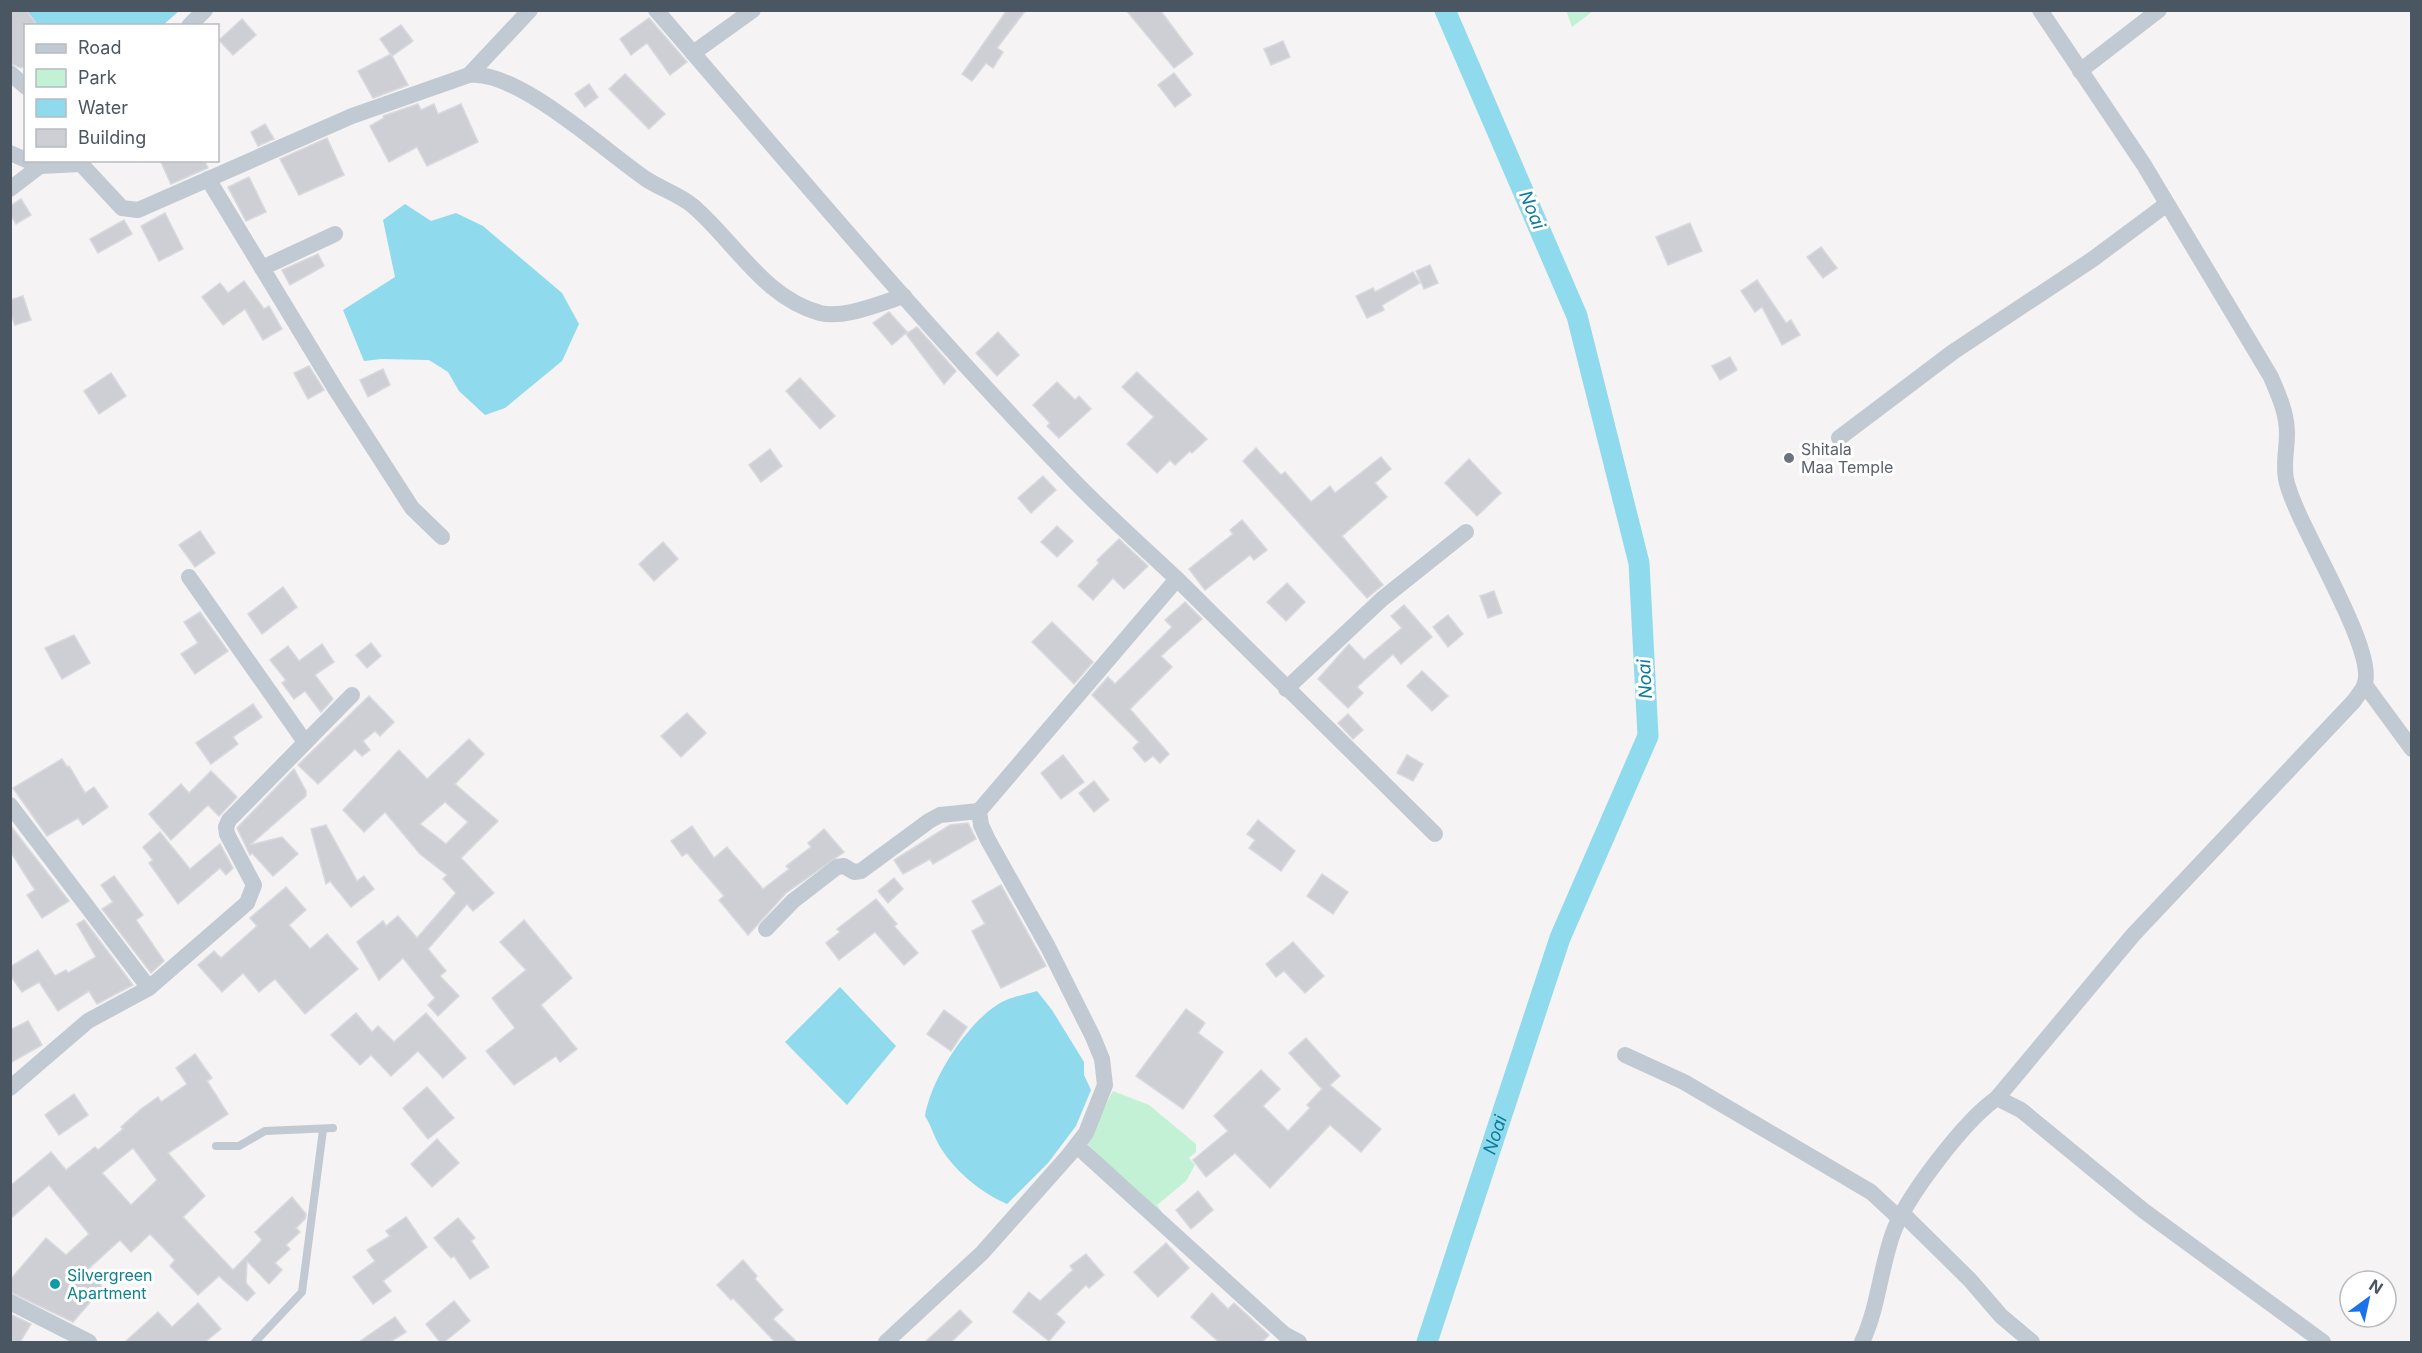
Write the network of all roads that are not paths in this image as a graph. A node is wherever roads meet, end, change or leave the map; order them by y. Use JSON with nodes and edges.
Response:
{"nodes":[{"id":1,"x":205,"y":10,"type":"edge"},
{"id":2,"x":530,"y":10,"type":"edge"},
{"id":3,"x":656,"y":10,"type":"edge"},
{"id":4,"x":753,"y":10,"type":"edge"},
{"id":5,"x":2040,"y":10,"type":"edge"},
{"id":6,"x":2159,"y":10,"type":"edge"},
{"id":7,"x":191,"y":24,"type":"edge"},
{"id":8,"x":693,"y":53,"type":"junction"},
{"id":9,"x":2080,"y":71,"type":"junction"},
{"id":10,"x":10,"y":73,"type":"edge"},
{"id":11,"x":469,"y":75,"type":"junction"},
{"id":12,"x":24,"y":85,"type":"edge"},
{"id":13,"x":10,"y":153,"type":"edge"},
{"id":14,"x":24,"y":159,"type":"edge"},
{"id":15,"x":31,"y":162,"type":"edge"},
{"id":16,"x":40,"y":166,"type":"junction"},
{"id":17,"x":208,"y":179,"type":"junction"},
{"id":18,"x":10,"y":189,"type":"edge"},
{"id":19,"x":2166,"y":204,"type":"junction"},
{"id":20,"x":335,"y":234,"type":"dead end"},
{"id":21,"x":262,"y":268,"type":"junction"},
{"id":22,"x":904,"y":296,"type":"junction"},
{"id":23,"x":1839,"y":438,"type":"dead end"},
{"id":24,"x":1466,"y":532,"type":"dead end"},
{"id":25,"x":442,"y":537,"type":"dead end"},
{"id":26,"x":189,"y":577,"type":"dead end"},
{"id":27,"x":1177,"y":579,"type":"junction"},
{"id":28,"x":2365,"y":685,"type":"junction"},
{"id":29,"x":1286,"y":689,"type":"junction"},
{"id":30,"x":352,"y":695,"type":"dead end"},
{"id":31,"x":305,"y":742,"type":"junction"},
{"id":32,"x":2412,"y":749,"type":"edge"},
{"id":33,"x":10,"y":805,"type":"edge"},
{"id":34,"x":980,"y":811,"type":"junction"},
{"id":35,"x":1435,"y":834,"type":"dead end"},
{"id":36,"x":766,"y":929,"type":"dead end"},
{"id":37,"x":148,"y":988,"type":"junction"},
{"id":38,"x":1625,"y":1055,"type":"dead end"},
{"id":39,"x":10,"y":1088,"type":"edge"},
{"id":40,"x":1997,"y":1098,"type":"junction"},
{"id":41,"x":333,"y":1128,"type":"dead end"},
{"id":42,"x":323,"y":1130,"type":"junction"},
{"id":43,"x":216,"y":1146,"type":"dead end"},
{"id":44,"x":1077,"y":1146,"type":"junction"},
{"id":45,"x":1901,"y":1215,"type":"junction"},
{"id":46,"x":10,"y":1302,"type":"edge"},
{"id":47,"x":89,"y":1342,"type":"edge"},
{"id":48,"x":255,"y":1342,"type":"edge"},
{"id":49,"x":886,"y":1342,"type":"edge"},
{"id":50,"x":1299,"y":1342,"type":"edge"},
{"id":51,"x":1862,"y":1342,"type":"edge"},
{"id":52,"x":2032,"y":1342,"type":"edge"},
{"id":53,"x":2323,"y":1342,"type":"edge"}],
"edges":[{"from":1,"to":7,"type":"street"},
{"from":2,"to":11,"type":"street"},
{"from":3,"to":8,"type":"street"},
{"from":4,"to":8,"type":"street"},
{"from":5,"to":9,"type":"street"},
{"from":6,"to":9,"type":"street"},
{"from":8,"to":22,"type":"street"},
{"from":9,"to":19,"type":"street"},
{"from":10,"to":12,"type":"street"},
{"from":11,"to":17,"type":"street"},
{"from":11,"to":22,"type":"street"},
{"from":13,"to":14,"type":"street"},
{"from":15,"to":16,"type":"street"},
{"from":16,"to":17,"type":"street"},
{"from":16,"to":18,"type":"street"},
{"from":17,"to":21,"type":"street"},
{"from":19,"to":23,"type":"street"},
{"from":19,"to":28,"type":"street"},
{"from":20,"to":21,"type":"street"},
{"from":21,"to":25,"type":"street"},
{"from":22,"to":27,"type":"street"},
{"from":24,"to":29,"type":"street"},
{"from":26,"to":31,"type":"street"},
{"from":27,"to":29,"type":"street"},
{"from":27,"to":34,"type":"street"},
{"from":28,"to":32,"type":"street"},
{"from":28,"to":40,"type":"street"},
{"from":29,"to":35,"type":"street"},
{"from":30,"to":31,"type":"street"},
{"from":31,"to":37,"type":"street"},
{"from":33,"to":37,"type":"street"},
{"from":34,"to":36,"type":"street"},
{"from":34,"to":44,"type":"street"},
{"from":37,"to":39,"type":"street"},
{"from":38,"to":45,"type":"street"},
{"from":40,"to":45,"type":"street"},
{"from":40,"to":53,"type":"street"},
{"from":41,"to":42,"type":"lane"},
{"from":42,"to":43,"type":"lane"},
{"from":42,"to":48,"type":"lane"},
{"from":44,"to":49,"type":"street"},
{"from":44,"to":50,"type":"street"},
{"from":45,"to":51,"type":"street"},
{"from":45,"to":52,"type":"street"},
{"from":46,"to":47,"type":"street"}]}
